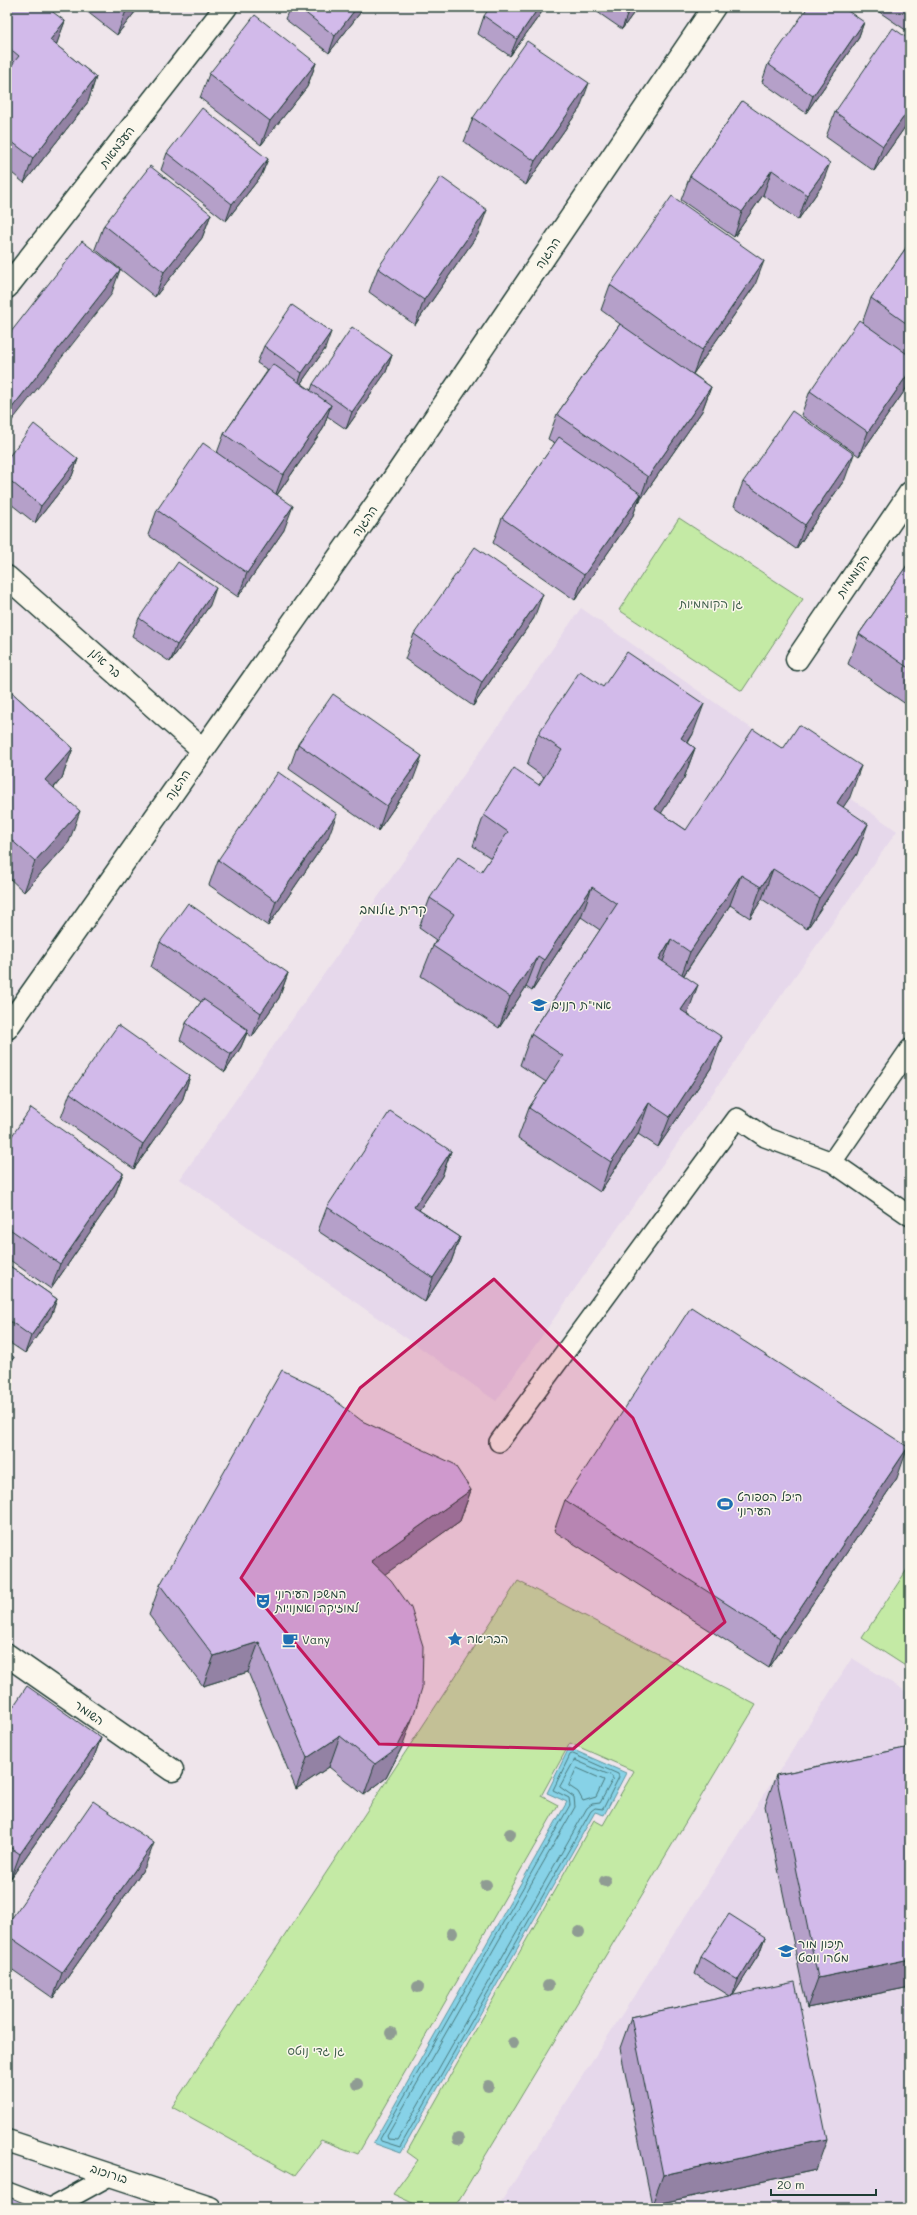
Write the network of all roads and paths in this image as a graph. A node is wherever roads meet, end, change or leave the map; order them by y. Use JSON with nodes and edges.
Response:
{"nodes":[{"id":1,"x":226,"y":7,"type":"edge"},
{"id":2,"x":714,"y":7,"type":"edge"},
{"id":3,"x":7,"y":287,"type":"edge"},
{"id":4,"x":910,"y":493,"type":"edge"},
{"id":5,"x":7,"y":577,"type":"edge"},
{"id":6,"x":797,"y":659,"type":"dead end"},
{"id":7,"x":203,"y":750,"type":"junction"},
{"id":8,"x":7,"y":1028,"type":"edge"},
{"id":9,"x":910,"y":1049,"type":"edge"},
{"id":10,"x":832,"y":1162,"type":"junction"},
{"id":11,"x":910,"y":1216,"type":"edge"},
{"id":12,"x":499,"y":1442,"type":"dead end"},
{"id":13,"x":7,"y":1655,"type":"edge"},
{"id":14,"x":172,"y":1770,"type":"dead end"},
{"id":15,"x":7,"y":2141,"type":"edge"},
{"id":16,"x":111,"y":2175,"type":"junction"},
{"id":17,"x":7,"y":2192,"type":"edge"},
{"id":18,"x":50,"y":2208,"type":"edge"},
{"id":19,"x":210,"y":2208,"type":"edge"}],
"edges":[{"from":1,"to":3,"type":"street","name":"העצמאות"},
{"from":2,"to":7,"type":"street","name":"ההגנה"},
{"from":4,"to":6,"type":"street","name":"הקוממיות"},
{"from":5,"to":7,"type":"street","name":"בר אילן"},
{"from":7,"to":8,"type":"street","name":"ההגנה"},
{"from":9,"to":10,"type":"lane"},
{"from":10,"to":11,"type":"lane"},
{"from":10,"to":12,"type":"lane"},
{"from":13,"to":14,"type":"street","name":"השומר"},
{"from":15,"to":16,"type":"street","name":"בורוכוב"},
{"from":16,"to":18,"type":"lane"},
{"from":16,"to":19,"type":"street","name":"בורוכוב"},
{"from":17,"to":18,"type":"lane"}]}
